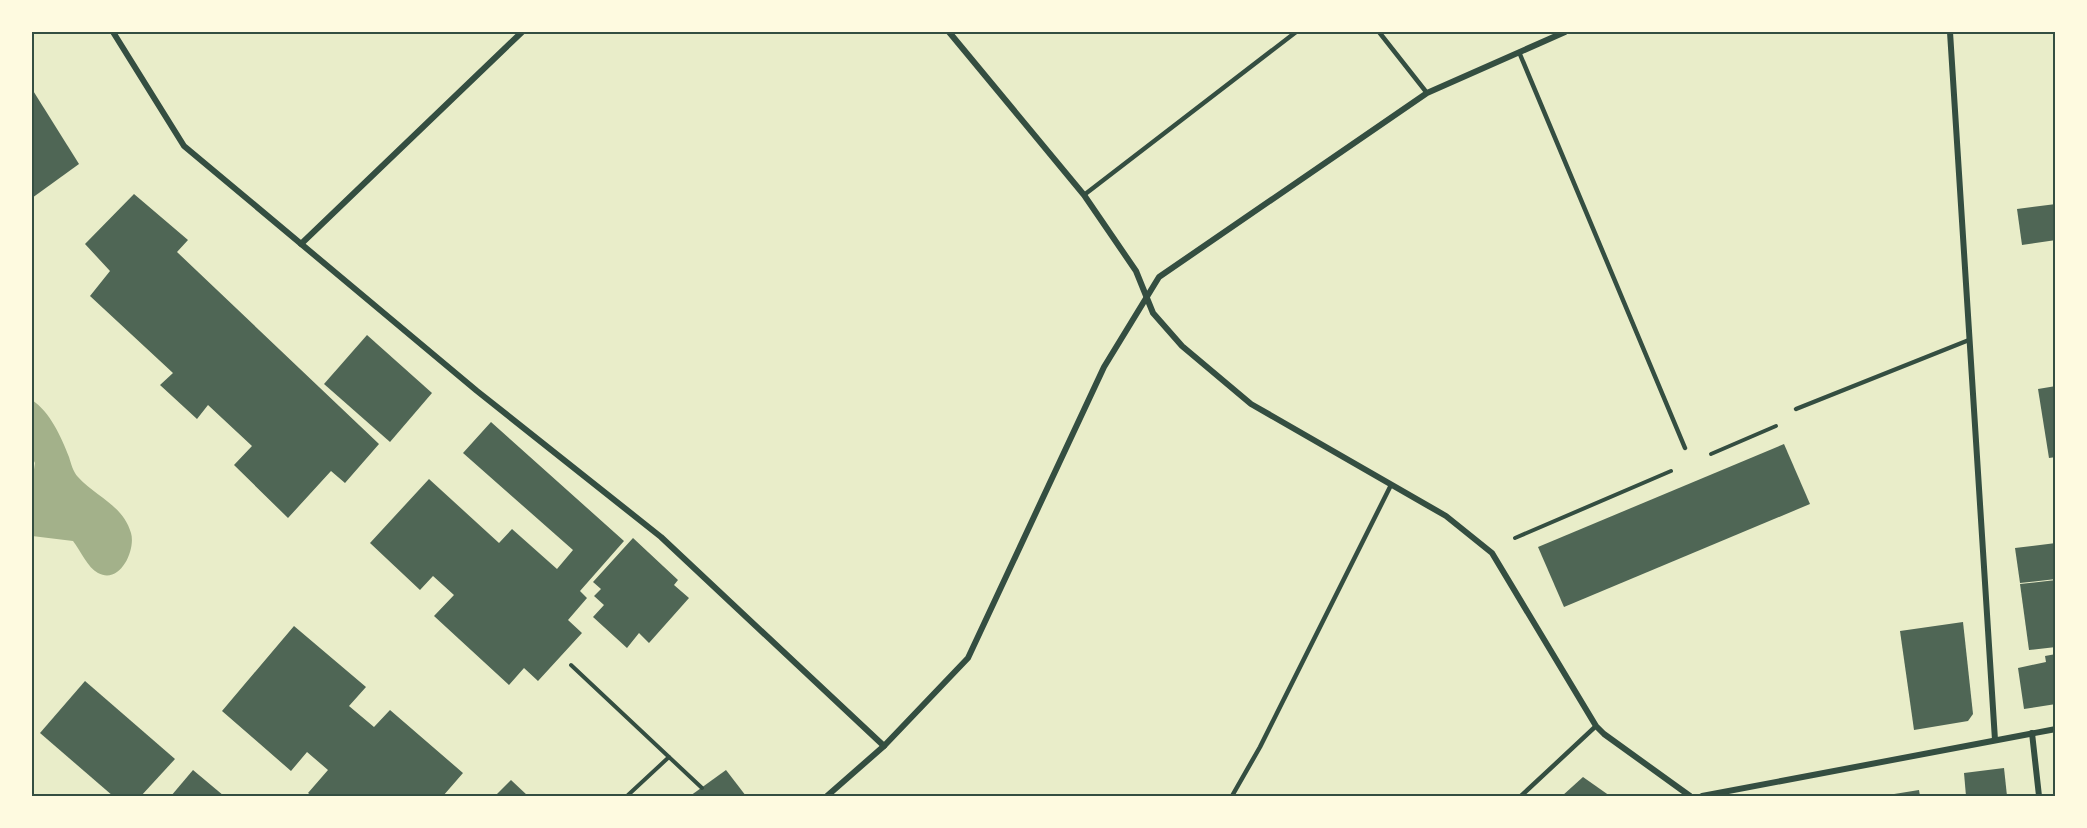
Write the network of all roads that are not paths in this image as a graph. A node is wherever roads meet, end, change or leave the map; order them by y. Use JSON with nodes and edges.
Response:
{"nodes":[{"id":1,"x":113,"y":32,"type":"edge"},
{"id":2,"x":522,"y":32,"type":"edge"},
{"id":3,"x":949,"y":32,"type":"edge"},
{"id":4,"x":1296,"y":32,"type":"edge"},
{"id":5,"x":1379,"y":32,"type":"edge"},
{"id":6,"x":1565,"y":32,"type":"edge"},
{"id":7,"x":1950,"y":32,"type":"edge"},
{"id":8,"x":1519,"y":52,"type":"junction"},
{"id":9,"x":1427,"y":93,"type":"junction"},
{"id":10,"x":1084,"y":195,"type":"junction"},
{"id":11,"x":301,"y":244,"type":"junction"},
{"id":12,"x":1145,"y":297,"type":"junction"},
{"id":13,"x":1969,"y":340,"type":"junction"},
{"id":14,"x":1796,"y":409,"type":"road end"},
{"id":15,"x":1685,"y":448,"type":"dead end"},
{"id":16,"x":1390,"y":485,"type":"junction"},
{"id":17,"x":1596,"y":726,"type":"junction"},
{"id":18,"x":2055,"y":729,"type":"edge"},
{"id":19,"x":2032,"y":733,"type":"junction"},
{"id":20,"x":1995,"y":740,"type":"junction"},
{"id":21,"x":884,"y":746,"type":"junction"},
{"id":22,"x":827,"y":796,"type":"edge"},
{"id":23,"x":1232,"y":796,"type":"edge"},
{"id":24,"x":1521,"y":796,"type":"edge"},
{"id":25,"x":1690,"y":796,"type":"edge"},
{"id":26,"x":1702,"y":796,"type":"edge"},
{"id":27,"x":2039,"y":796,"type":"edge"}],
"edges":[{"from":1,"to":11,"type":"street"},
{"from":2,"to":11,"type":"street"},
{"from":3,"to":10,"type":"street"},
{"from":4,"to":10,"type":"lane"},
{"from":5,"to":9,"type":"lane"},
{"from":6,"to":8,"type":"street"},
{"from":7,"to":13,"type":"street"},
{"from":8,"to":9,"type":"street"},
{"from":8,"to":15,"type":"lane"},
{"from":9,"to":12,"type":"street"},
{"from":10,"to":12,"type":"street"},
{"from":11,"to":21,"type":"street"},
{"from":12,"to":16,"type":"street"},
{"from":12,"to":21,"type":"street"},
{"from":13,"to":14,"type":"lane"},
{"from":13,"to":20,"type":"street"},
{"from":16,"to":17,"type":"street"},
{"from":16,"to":23,"type":"lane"},
{"from":17,"to":24,"type":"lane"},
{"from":17,"to":25,"type":"street"},
{"from":18,"to":19,"type":"street"},
{"from":19,"to":20,"type":"street"},
{"from":19,"to":27,"type":"street"},
{"from":20,"to":26,"type":"street"},
{"from":21,"to":22,"type":"street"}]}
